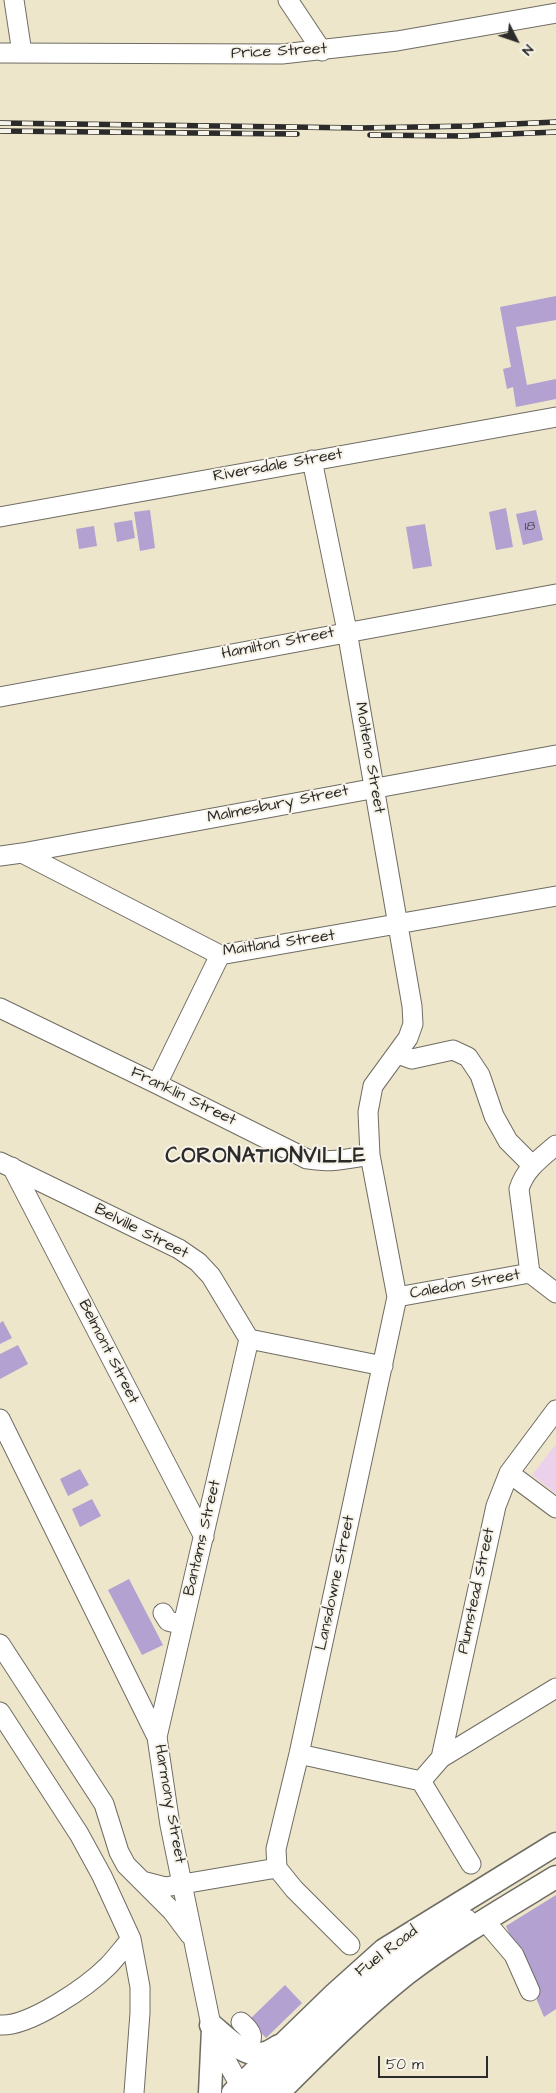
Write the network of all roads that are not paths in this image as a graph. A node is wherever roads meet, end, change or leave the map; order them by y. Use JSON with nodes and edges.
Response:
{"nodes":[{"id":1,"x":14,"y":0,"type":"edge"},
{"id":2,"x":288,"y":0,"type":"edge"},
{"id":3,"x":556,"y":13,"type":"edge"},
{"id":4,"x":322,"y":51,"type":"junction"},
{"id":5,"x":0,"y":53,"type":"edge"},
{"id":6,"x":22,"y":53,"type":"junction"},
{"id":7,"x":556,"y":417,"type":"edge"},
{"id":8,"x":312,"y":460,"type":"junction"},
{"id":9,"x":0,"y":516,"type":"edge"},
{"id":10,"x":556,"y":594,"type":"edge"},
{"id":11,"x":347,"y":631,"type":"junction"},
{"id":12,"x":0,"y":697,"type":"edge"},
{"id":13,"x":556,"y":754,"type":"edge"},
{"id":14,"x":373,"y":787,"type":"junction"},
{"id":15,"x":22,"y":853,"type":"junction"},
{"id":16,"x":0,"y":856,"type":"edge"},
{"id":17,"x":556,"y":896,"type":"edge"},
{"id":18,"x":398,"y":924,"type":"junction"},
{"id":19,"x":220,"y":955,"type":"junction"},
{"id":20,"x":0,"y":1008,"type":"edge"},
{"id":21,"x":398,"y":1054,"type":"junction"},
{"id":22,"x":156,"y":1084,"type":"junction"},
{"id":23,"x":556,"y":1145,"type":"edge"},
{"id":24,"x":370,"y":1155,"type":"junction"},
{"id":25,"x":6,"y":1164,"type":"edge"},
{"id":26,"x":532,"y":1165,"type":"junction"},
{"id":27,"x":530,"y":1273,"type":"junction"},
{"id":28,"x":556,"y":1293,"type":"edge"},
{"id":29,"x":397,"y":1297,"type":"junction"},
{"id":30,"x":249,"y":1339,"type":"junction"},
{"id":31,"x":383,"y":1366,"type":"junction"},
{"id":32,"x":556,"y":1410,"type":"edge"},
{"id":33,"x":0,"y":1419,"type":"edge"},
{"id":34,"x":509,"y":1473,"type":"junction"},
{"id":35,"x":556,"y":1508,"type":"edge"},
{"id":36,"x":204,"y":1536,"type":"junction"},
{"id":37,"x":163,"y":1613,"type":"dead end"},
{"id":38,"x":183,"y":1625,"type":"junction"},
{"id":39,"x":0,"y":1644,"type":"edge"},
{"id":40,"x":556,"y":1688,"type":"edge"},
{"id":41,"x":0,"y":1712,"type":"edge"},
{"id":42,"x":157,"y":1736,"type":"junction"},
{"id":43,"x":299,"y":1754,"type":"junction"},
{"id":44,"x":441,"y":1758,"type":"junction"},
{"id":45,"x":421,"y":1781,"type":"junction"},
{"id":46,"x":556,"y":1844,"type":"edge"},
{"id":47,"x":556,"y":1854,"type":"edge"},
{"id":48,"x":471,"y":1864,"type":"dead end"},
{"id":49,"x":556,"y":1865,"type":"edge"},
{"id":50,"x":277,"y":1868,"type":"junction"},
{"id":51,"x":556,"y":1877,"type":"edge"},
{"id":52,"x":142,"y":1882,"type":"junction"},
{"id":53,"x":184,"y":1884,"type":"junction"},
{"id":54,"x":485,"y":1921,"type":"junction"},
{"id":55,"x":130,"y":1939,"type":"junction"},
{"id":56,"x":195,"y":1943,"type":"junction"},
{"id":57,"x":350,"y":1945,"type":"dead end"},
{"id":58,"x":530,"y":1991,"type":"dead end"},
{"id":59,"x":242,"y":2022,"type":"dead end"},
{"id":60,"x":0,"y":2025,"type":"edge"},
{"id":61,"x":212,"y":2027,"type":"junction"},
{"id":62,"x":282,"y":2044,"type":"junction"},
{"id":63,"x":246,"y":2051,"type":"junction"},
{"id":64,"x":292,"y":2085,"type":"edge"},
{"id":65,"x":240,"y":2091,"type":"edge"},
{"id":66,"x":134,"y":2093,"type":"edge"},
{"id":67,"x":210,"y":2093,"type":"edge"},
{"id":68,"x":260,"y":2093,"type":"edge"},
{"id":69,"x":278,"y":2093,"type":"edge"}],
"edges":[{"from":1,"to":6,"type":"street"},
{"from":2,"to":4,"type":"street"},
{"from":3,"to":4,"type":"street","name":"Price Street"},
{"from":4,"to":6,"type":"street","name":"Price Street"},
{"from":5,"to":6,"type":"street","name":"Price Street"},
{"from":7,"to":8,"type":"street","name":"Riversdale Street"},
{"from":8,"to":9,"type":"street","name":"Riversdale Street"},
{"from":8,"to":11,"type":"street","name":"Molteno Street"},
{"from":10,"to":11,"type":"street","name":"Hamilton Street"},
{"from":11,"to":12,"type":"street","name":"Hamilton Street"},
{"from":11,"to":14,"type":"street","name":"Molteno Street"},
{"from":13,"to":14,"type":"street","name":"Malmesbury Street"},
{"from":14,"to":15,"type":"street","name":"Malmesbury Street"},
{"from":14,"to":18,"type":"street","name":"Molteno Street"},
{"from":15,"to":16,"type":"street","name":"Malmesbury Street"},
{"from":15,"to":19,"type":"street","name":"Maitland Street"},
{"from":17,"to":18,"type":"street","name":"Maitland Street"},
{"from":18,"to":19,"type":"street","name":"Maitland Street"},
{"from":18,"to":21,"type":"street","name":"Molteno Street"},
{"from":19,"to":22,"type":"street"},
{"from":20,"to":22,"type":"street","name":"Franklin Street"},
{"from":21,"to":24,"type":"street","name":"Molteno Street"},
{"from":21,"to":26,"type":"street"},
{"from":22,"to":24,"type":"street","name":"Franklin Street"},
{"from":23,"to":26,"type":"street"},
{"from":24,"to":29,"type":"street","name":"Molteno Street"},
{"from":25,"to":30,"type":"street","name":"Belville Street"},
{"from":25,"to":36,"type":"street","name":"Belmont Street"},
{"from":26,"to":27,"type":"street"},
{"from":27,"to":28,"type":"street","name":"Caledon Street"},
{"from":27,"to":29,"type":"street","name":"Caledon Street"},
{"from":29,"to":31,"type":"street","name":"Lansdowne Street"},
{"from":30,"to":31,"type":"street"},
{"from":30,"to":36,"type":"street","name":"Bantams Street"},
{"from":31,"to":43,"type":"street","name":"Lansdowne Street"},
{"from":32,"to":34,"type":"street","name":"Plumstead Street"},
{"from":33,"to":42,"type":"street","name":"Harmony Street"},
{"from":34,"to":35,"type":"street"},
{"from":34,"to":44,"type":"street","name":"Plumstead Street"},
{"from":36,"to":38,"type":"street","name":"Bantams Street"},
{"from":37,"to":38,"type":"street"},
{"from":38,"to":42,"type":"street","name":"Bantams Street"},
{"from":39,"to":52,"type":"street"},
{"from":40,"to":44,"type":"street"},
{"from":41,"to":55,"type":"street"},
{"from":42,"to":53,"type":"street","name":"Harmony Street"},
{"from":43,"to":45,"type":"street"},
{"from":43,"to":50,"type":"street","name":"Lansdowne Street"},
{"from":44,"to":45,"type":"street","name":"Plumstead Street"},
{"from":45,"to":48,"type":"street"},
{"from":46,"to":62,"type":"main road","name":"Fuel Road"},
{"from":47,"to":65,"type":"street"},
{"from":49,"to":68,"type":"street"},
{"from":50,"to":53,"type":"street"},
{"from":50,"to":57,"type":"street"},
{"from":51,"to":54,"type":"main road","name":"Fuel Road"},
{"from":52,"to":53,"type":"street"},
{"from":52,"to":56,"type":"street"},
{"from":53,"to":56,"type":"street","name":"Harmony Street"},
{"from":54,"to":58,"type":"street"},
{"from":54,"to":64,"type":"main road","name":"Fuel Road"},
{"from":55,"to":60,"type":"street"},
{"from":55,"to":66,"type":"street"},
{"from":56,"to":61,"type":"street","name":"Harmony Street"},
{"from":59,"to":63,"type":"street"},
{"from":61,"to":63,"type":"main road"},
{"from":61,"to":65,"type":"street","name":"Harmony Street"},
{"from":61,"to":67,"type":"main road"},
{"from":62,"to":63,"type":"main road"},
{"from":62,"to":65,"type":"main road","name":"Fuel Road"},
{"from":64,"to":69,"type":"main road","name":"Fuel Road"}]}
